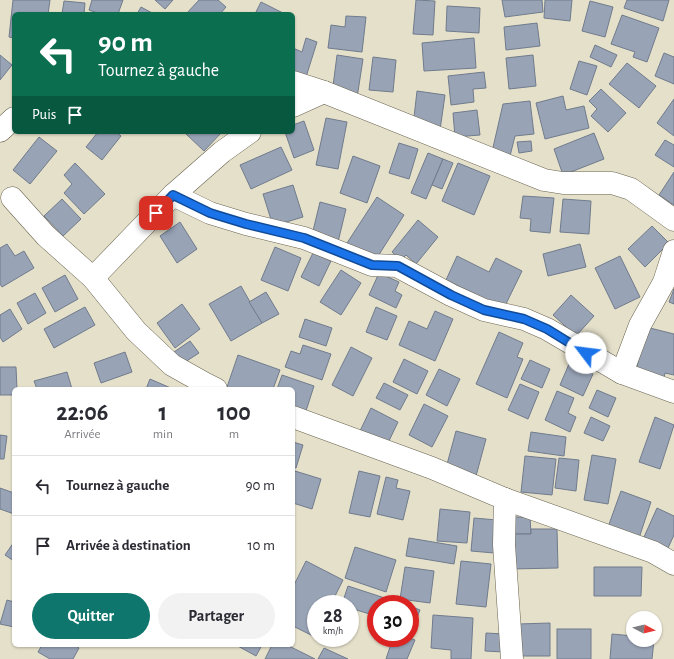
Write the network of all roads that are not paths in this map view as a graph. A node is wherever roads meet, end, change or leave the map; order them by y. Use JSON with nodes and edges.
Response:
{"nodes":[{"id":1,"x":295,"y":83,"type":"edge"},
{"id":2,"x":324,"y":92,"type":"junction"},
{"id":3,"x":295,"y":105,"type":"edge"},
{"id":4,"x":12,"y":120,"type":"edge"},
{"id":5,"x":0,"y":131,"type":"edge"},
{"id":6,"x":247,"y":134,"type":"edge"},
{"id":7,"x":173,"y":195,"type":"junction"},
{"id":8,"x":12,"y":198,"type":"dead end"},
{"id":9,"x":674,"y":220,"type":"edge"},
{"id":10,"x":674,"y":251,"type":"edge"},
{"id":11,"x":93,"y":278,"type":"junction"},
{"id":12,"x":622,"y":373,"type":"junction"},
{"id":13,"x":212,"y":387,"type":"edge"},
{"id":14,"x":674,"y":392,"type":"edge"},
{"id":15,"x":295,"y":418,"type":"edge"},
{"id":16,"x":505,"y":499,"type":"junction"},
{"id":17,"x":674,"y":564,"type":"edge"},
{"id":18,"x":512,"y":659,"type":"edge"}],
"edges":[{"from":1,"to":2,"type":"street"},
{"from":2,"to":3,"type":"street"},
{"from":2,"to":9,"type":"street"},
{"from":4,"to":5,"type":"street"},
{"from":6,"to":7,"type":"street"},
{"from":7,"to":11,"type":"street"},
{"from":7,"to":12,"type":"street"},
{"from":8,"to":11,"type":"street"},
{"from":10,"to":12,"type":"street"},
{"from":11,"to":13,"type":"street"},
{"from":12,"to":14,"type":"street"},
{"from":15,"to":16,"type":"street"},
{"from":16,"to":17,"type":"street"},
{"from":16,"to":18,"type":"street"}]}
